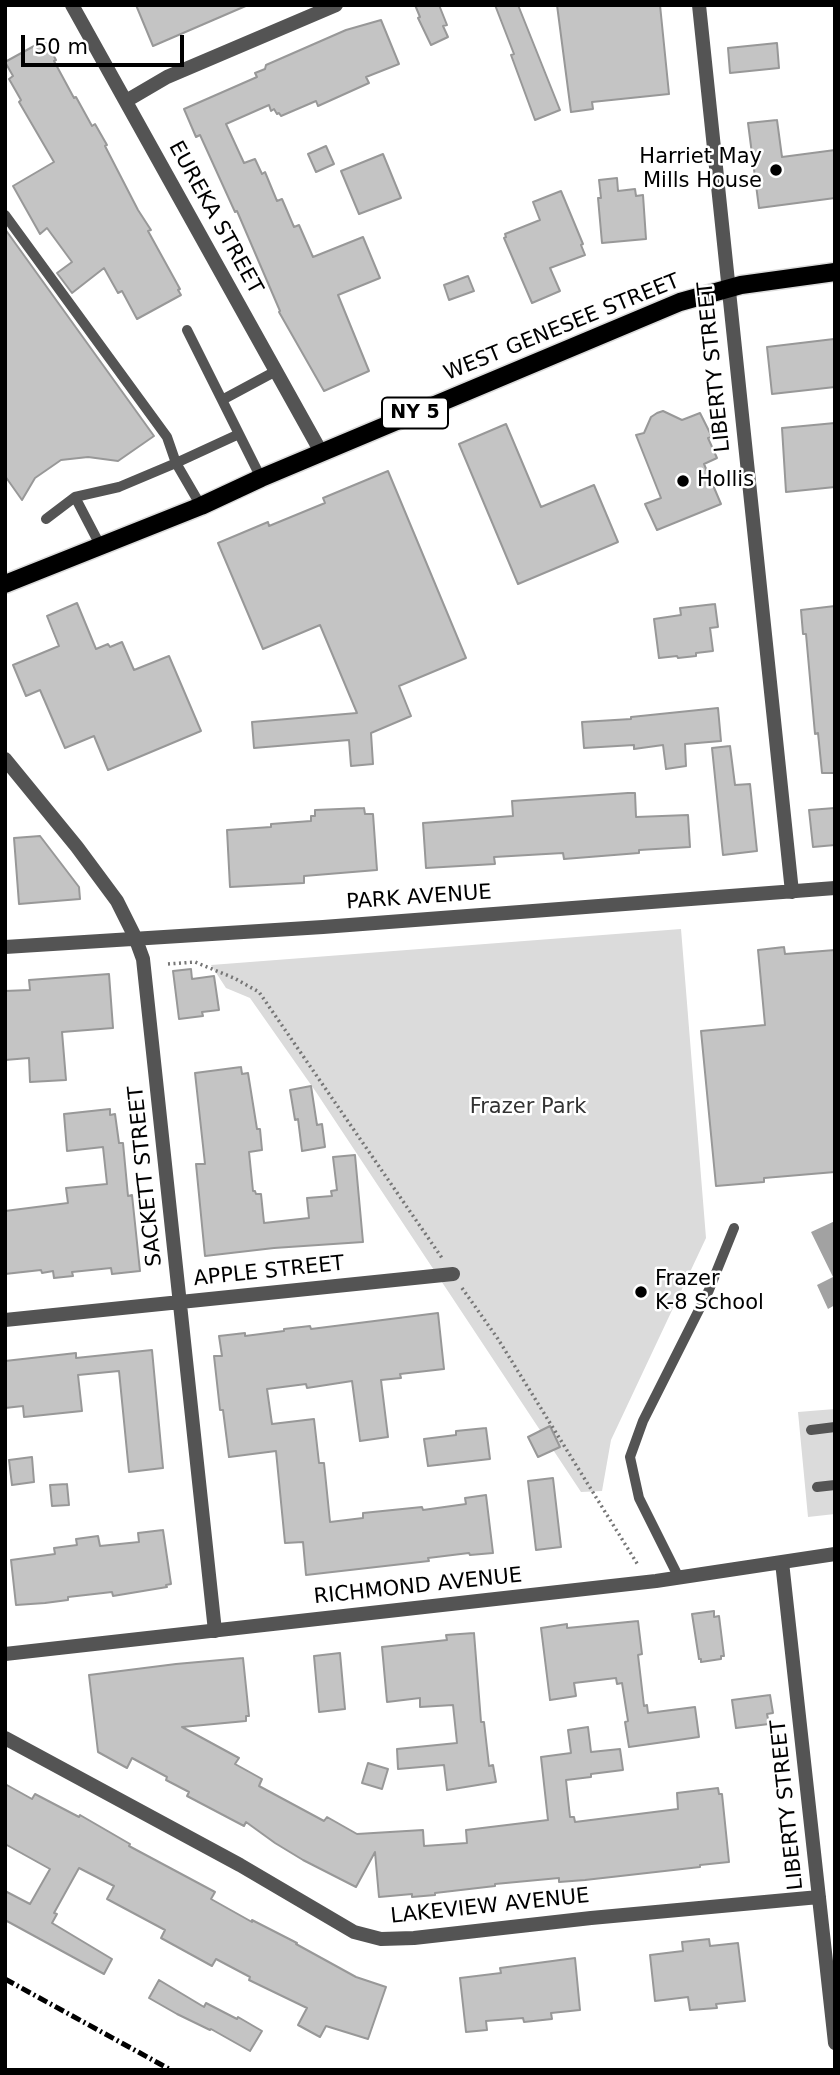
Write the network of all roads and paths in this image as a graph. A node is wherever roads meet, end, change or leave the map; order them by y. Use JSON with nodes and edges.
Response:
{"nodes":[{"id":1,"x":72,"y":5,"type":"edge"},
{"id":2,"x":336,"y":5,"type":"edge"},
{"id":3,"x":699,"y":5,"type":"edge"},
{"id":4,"x":126,"y":101,"type":"junction"},
{"id":5,"x":5,"y":215,"type":"edge"},
{"id":6,"x":835,"y":272,"type":"edge"},
{"id":7,"x":728,"y":288,"type":"junction"},
{"id":8,"x":187,"y":330,"type":"dead end"},
{"id":9,"x":276,"y":371,"type":"junction"},
{"id":10,"x":222,"y":400,"type":"junction"},
{"id":11,"x":239,"y":434,"type":"junction"},
{"id":12,"x":321,"y":452,"type":"junction"},
{"id":13,"x":176,"y":463,"type":"junction"},
{"id":14,"x":261,"y":478,"type":"junction"},
{"id":15,"x":75,"y":497,"type":"junction"},
{"id":16,"x":201,"y":506,"type":"junction"},
{"id":17,"x":46,"y":519,"type":"dead end"},
{"id":18,"x":100,"y":545,"type":"junction"},
{"id":19,"x":5,"y":584,"type":"edge"},
{"id":20,"x":5,"y":758,"type":"edge"},
{"id":21,"x":835,"y":888,"type":"edge"},
{"id":22,"x":792,"y":892,"type":"junction"},
{"id":23,"x":135,"y":937,"type":"junction"},
{"id":24,"x":5,"y":947,"type":"edge"},
{"id":25,"x":167,"y":964,"type":"dead end"},
{"id":26,"x":734,"y":1228,"type":"dead end"},
{"id":27,"x":453,"y":1274,"type":"junction"},
{"id":28,"x":180,"y":1302,"type":"junction"},
{"id":29,"x":5,"y":1320,"type":"edge"},
{"id":30,"x":835,"y":1427,"type":"edge"},
{"id":31,"x":811,"y":1430,"type":"dead end"},
{"id":32,"x":835,"y":1485,"type":"edge"},
{"id":33,"x":817,"y":1487,"type":"dead end"},
{"id":34,"x":835,"y":1554,"type":"edge"},
{"id":35,"x":782,"y":1562,"type":"junction"},
{"id":36,"x":679,"y":1578,"type":"junction"},
{"id":37,"x":648,"y":1582,"type":"junction"},
{"id":38,"x":215,"y":1631,"type":"junction"},
{"id":39,"x":5,"y":1654,"type":"edge"},
{"id":40,"x":5,"y":1738,"type":"edge"},
{"id":41,"x":819,"y":1897,"type":"junction"},
{"id":42,"x":835,"y":2043,"type":"edge"}],
"edges":[{"from":1,"to":4,"type":"street","name":"EUREKA STREET"},
{"from":2,"to":4,"type":"street"},
{"from":3,"to":7,"type":"street","name":"LIBERTY STREET"},
{"from":4,"to":9,"type":"street","name":"EUREKA STREET"},
{"from":5,"to":13,"type":"lane"},
{"from":6,"to":7,"type":"main road","name":"WEST GENESEE STREET","number":"NY 5"},
{"from":7,"to":12,"type":"main road","name":"WEST GENESEE STREET","number":"NY 5"},
{"from":7,"to":22,"type":"street","name":"LIBERTY STREET"},
{"from":8,"to":10,"type":"lane"},
{"from":9,"to":10,"type":"lane"},
{"from":9,"to":12,"type":"street","name":"EUREKA STREET"},
{"from":10,"to":11,"type":"lane"},
{"from":11,"to":13,"type":"lane"},
{"from":11,"to":14,"type":"lane"},
{"from":12,"to":14,"type":"main road","name":"WEST GENESEE STREET","number":"NY 5"},
{"from":13,"to":15,"type":"lane"},
{"from":13,"to":16,"type":"lane"},
{"from":14,"to":16,"type":"main road","name":"WEST GENESEE STREET","number":"NY 5"},
{"from":15,"to":17,"type":"lane"},
{"from":15,"to":18,"type":"lane"},
{"from":16,"to":18,"type":"main road","name":"WEST GENESEE STREET","number":"NY 5"},
{"from":18,"to":19,"type":"main road","name":"WEST GENESEE STREET","number":"NY 5"},
{"from":20,"to":23,"type":"street","name":"SACKETT STREET"},
{"from":21,"to":22,"type":"street","name":"PARK AVENUE"},
{"from":22,"to":23,"type":"street","name":"PARK AVENUE"},
{"from":23,"to":24,"type":"street","name":"PARK AVENUE"},
{"from":23,"to":28,"type":"street","name":"SACKETT STREET"},
{"from":25,"to":27,"type":"path"},
{"from":26,"to":36,"type":"lane"},
{"from":27,"to":28,"type":"street","name":"APPLE STREET"},
{"from":27,"to":37,"type":"path"},
{"from":28,"to":29,"type":"street","name":"APPLE STREET"},
{"from":28,"to":38,"type":"street","name":"SACKETT STREET"},
{"from":30,"to":31,"type":"lane"},
{"from":32,"to":33,"type":"lane"},
{"from":34,"to":35,"type":"street","name":"RICHMOND AVENUE"},
{"from":35,"to":36,"type":"street","name":"RICHMOND AVENUE"},
{"from":35,"to":41,"type":"street","name":"LIBERTY STREET"},
{"from":36,"to":37,"type":"street","name":"RICHMOND AVENUE"},
{"from":37,"to":38,"type":"street","name":"RICHMOND AVENUE"},
{"from":38,"to":39,"type":"street","name":"RICHMOND AVENUE"},
{"from":40,"to":41,"type":"street","name":"LAKEVIEW AVENUE"},
{"from":41,"to":42,"type":"street","name":"LIBERTY STREET"}]}
